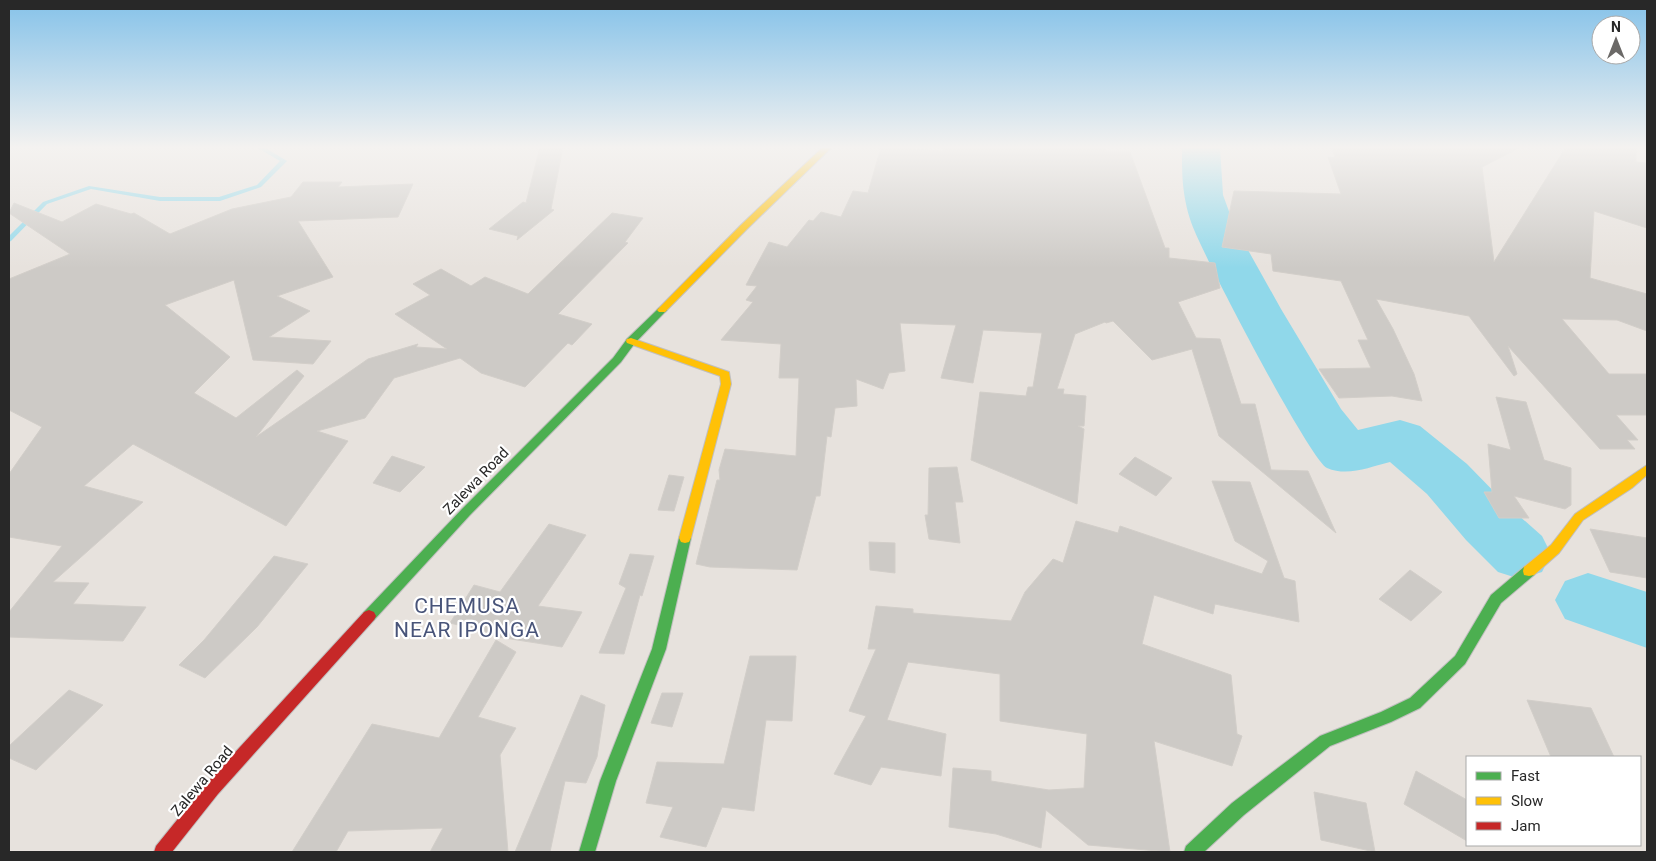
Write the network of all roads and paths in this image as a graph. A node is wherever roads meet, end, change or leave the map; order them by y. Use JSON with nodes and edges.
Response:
{"nodes":[{"id":1,"x":786,"y":187,"type":"edge"},
{"id":2,"x":631,"y":341,"type":"junction"},
{"id":3,"x":1647,"y":469,"type":"edge"},
{"id":4,"x":162,"y":852,"type":"edge"},
{"id":5,"x":587,"y":852,"type":"edge"},
{"id":6,"x":1192,"y":852,"type":"edge"}],
"edges":[{"from":1,"to":2,"type":"main road","name":"Zalewa Road"},
{"from":2,"to":4,"type":"main road","name":"Zalewa Road"},
{"from":2,"to":5,"type":"main road"},
{"from":3,"to":6,"type":"main road"}]}
